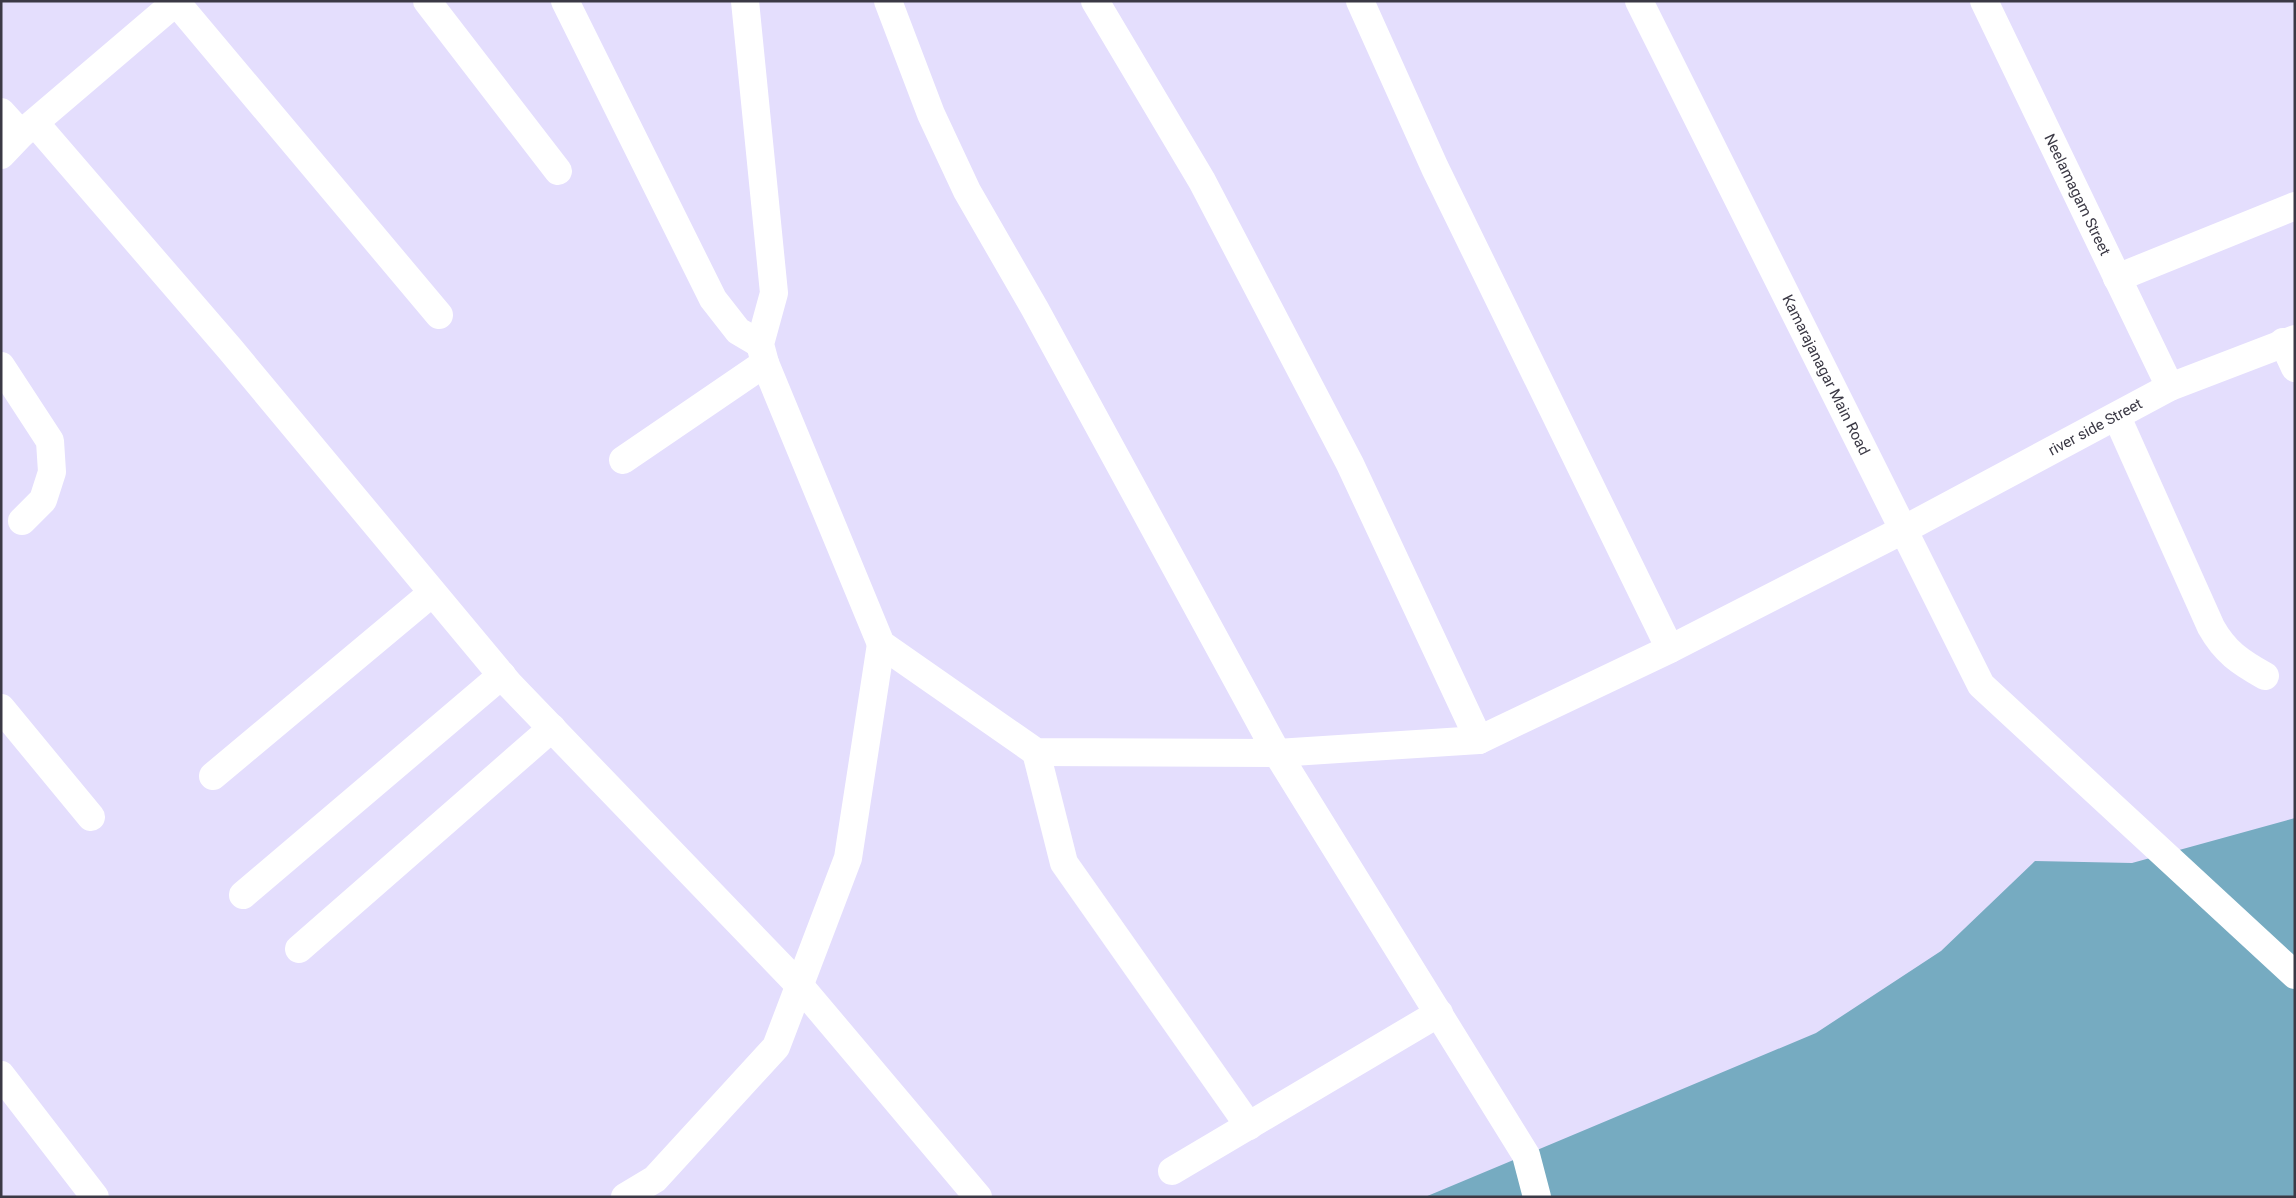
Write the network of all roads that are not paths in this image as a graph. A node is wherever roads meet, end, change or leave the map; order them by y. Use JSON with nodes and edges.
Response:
{"nodes":[{"id":1,"x":177,"y":1,"type":"edge"},
{"id":2,"x":427,"y":1,"type":"edge"},
{"id":3,"x":565,"y":1,"type":"edge"},
{"id":4,"x":744,"y":1,"type":"edge"},
{"id":5,"x":888,"y":1,"type":"edge"},
{"id":6,"x":1095,"y":1,"type":"edge"},
{"id":7,"x":1360,"y":1,"type":"edge"},
{"id":8,"x":1639,"y":1,"type":"edge"},
{"id":9,"x":1984,"y":1,"type":"edge"},
{"id":10,"x":1,"y":112,"type":"edge"},
{"id":11,"x":28,"y":128,"type":"junction"},
{"id":12,"x":1,"y":155,"type":"edge"},
{"id":13,"x":558,"y":171,"type":"dead end"},
{"id":14,"x":2295,"y":206,"type":"edge"},
{"id":15,"x":2117,"y":278,"type":"junction"},
{"id":16,"x":439,"y":315,"type":"dead end"},
{"id":17,"x":2289,"y":341,"type":"edge"},
{"id":18,"x":762,"y":354,"type":"junction"},
{"id":19,"x":1,"y":366,"type":"edge"},
{"id":20,"x":2295,"y":368,"type":"edge"},
{"id":21,"x":2170,"y":388,"type":"junction"},
{"id":22,"x":2117,"y":417,"type":"junction"},
{"id":23,"x":623,"y":460,"type":"dead end"},
{"id":24,"x":22,"y":521,"type":"dead end"},
{"id":25,"x":1903,"y":530,"type":"junction"},
{"id":26,"x":432,"y":593,"type":"junction"},
{"id":27,"x":881,"y":644,"type":"junction"},
{"id":28,"x":1670,"y":649,"type":"junction"},
{"id":29,"x":502,"y":676,"type":"junction"},
{"id":30,"x":2265,"y":676,"type":"dead end"},
{"id":31,"x":1,"y":708,"type":"edge"},
{"id":32,"x":552,"y":728,"type":"junction"},
{"id":33,"x":1479,"y":740,"type":"junction"},
{"id":34,"x":1036,"y":752,"type":"junction"},
{"id":35,"x":1277,"y":752,"type":"junction"},
{"id":36,"x":213,"y":776,"type":"dead end"},
{"id":37,"x":91,"y":817,"type":"dead end"},
{"id":38,"x":243,"y":895,"type":"dead end"},
{"id":39,"x":299,"y":949,"type":"dead end"},
{"id":40,"x":2295,"y":975,"type":"edge"},
{"id":41,"x":800,"y":986,"type":"junction"},
{"id":42,"x":1438,"y":1014,"type":"junction"},
{"id":43,"x":1,"y":1075,"type":"edge"},
{"id":44,"x":1249,"y":1126,"type":"junction"},
{"id":45,"x":1172,"y":1171,"type":"dead end"},
{"id":46,"x":95,"y":1197,"type":"edge"},
{"id":47,"x":626,"y":1197,"type":"edge"},
{"id":48,"x":978,"y":1197,"type":"edge"},
{"id":49,"x":1537,"y":1197,"type":"edge"}],
"edges":[{"from":1,"to":11,"type":"street"},
{"from":1,"to":16,"type":"street"},
{"from":2,"to":13,"type":"street"},
{"from":3,"to":18,"type":"street"},
{"from":4,"to":18,"type":"street"},
{"from":5,"to":35,"type":"street"},
{"from":6,"to":33,"type":"street"},
{"from":7,"to":28,"type":"street"},
{"from":8,"to":25,"type":"street","name":"Kamarajanagar Main Road"},
{"from":9,"to":15,"type":"street","name":"Neelamagam Street"},
{"from":10,"to":11,"type":"street"},
{"from":11,"to":12,"type":"street"},
{"from":11,"to":26,"type":"street"},
{"from":14,"to":15,"type":"street"},
{"from":15,"to":21,"type":"street","name":"Neelamagam Street"},
{"from":17,"to":20,"type":"street"},
{"from":17,"to":21,"type":"street","name":"river side Street"},
{"from":18,"to":23,"type":"street"},
{"from":18,"to":27,"type":"street"},
{"from":19,"to":24,"type":"street"},
{"from":21,"to":22,"type":"street","name":"river side Street"},
{"from":22,"to":25,"type":"street","name":"river side Street"},
{"from":22,"to":30,"type":"street"},
{"from":25,"to":28,"type":"street","name":"river side Street"},
{"from":25,"to":40,"type":"street","name":"Kamarajanagar Main Road"},
{"from":26,"to":29,"type":"street"},
{"from":26,"to":36,"type":"street"},
{"from":27,"to":34,"type":"street"},
{"from":27,"to":41,"type":"street"},
{"from":28,"to":33,"type":"street","name":"river side Street"},
{"from":29,"to":32,"type":"street"},
{"from":29,"to":38,"type":"street"},
{"from":31,"to":37,"type":"street"},
{"from":32,"to":39,"type":"street"},
{"from":32,"to":41,"type":"street"},
{"from":33,"to":35,"type":"street"},
{"from":34,"to":35,"type":"street"},
{"from":34,"to":44,"type":"street"},
{"from":35,"to":42,"type":"street"},
{"from":41,"to":47,"type":"street"},
{"from":41,"to":48,"type":"street"},
{"from":42,"to":44,"type":"street"},
{"from":42,"to":49,"type":"street"},
{"from":43,"to":46,"type":"street"},
{"from":44,"to":45,"type":"street"}]}
